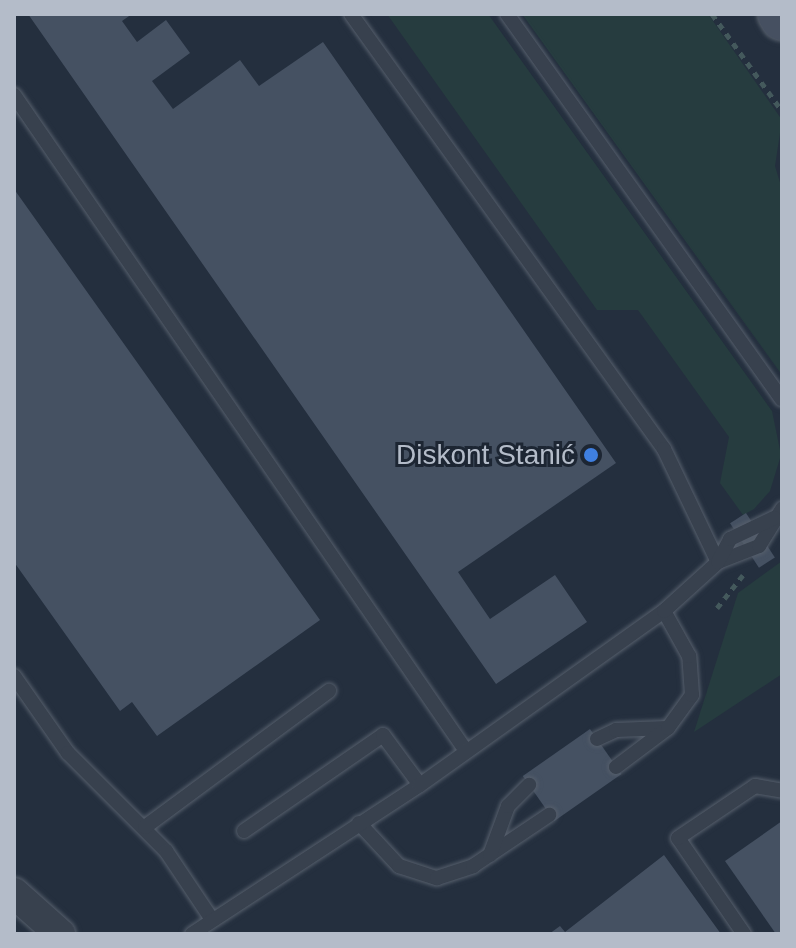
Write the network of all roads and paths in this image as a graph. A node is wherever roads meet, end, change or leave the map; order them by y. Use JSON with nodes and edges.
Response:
{"nodes":[{"id":1,"x":351,"y":14,"type":"edge"},
{"id":2,"x":507,"y":14,"type":"edge"},
{"id":3,"x":712,"y":14,"type":"edge"},
{"id":4,"x":14,"y":95,"type":"edge"},
{"id":5,"x":782,"y":111,"type":"edge"},
{"id":6,"x":782,"y":399,"type":"edge"},
{"id":7,"x":778,"y":514,"type":"edge"},
{"id":8,"x":718,"y":562,"type":"junction"},
{"id":9,"x":664,"y":611,"type":"junction"},
{"id":10,"x":14,"y":676,"type":"edge"},
{"id":11,"x":329,"y":691,"type":"dead end"},
{"id":12,"x":668,"y":728,"type":"junction"},
{"id":13,"x":597,"y":739,"type":"dead end"},
{"id":14,"x":466,"y":751,"type":"junction"},
{"id":15,"x":616,"y":767,"type":"dead end"},
{"id":16,"x":420,"y":785,"type":"junction"},
{"id":17,"x":529,"y":785,"type":"dead end"},
{"id":18,"x":782,"y":791,"type":"edge"},
{"id":19,"x":549,"y":815,"type":"dead end"},
{"id":20,"x":359,"y":823,"type":"junction"},
{"id":21,"x":145,"y":827,"type":"junction"},
{"id":22,"x":244,"y":831,"type":"dead end"},
{"id":23,"x":490,"y":855,"type":"junction"},
{"id":24,"x":14,"y":893,"type":"edge"},
{"id":25,"x":211,"y":918,"type":"junction"},
{"id":26,"x":60,"y":934,"type":"edge"},
{"id":27,"x":192,"y":934,"type":"edge"},
{"id":28,"x":744,"y":934,"type":"edge"}],
"edges":[{"from":1,"to":8,"type":"lane"},
{"from":2,"to":6,"type":"lane"},
{"from":3,"to":5,"type":"path"},
{"from":4,"to":14,"type":"lane"},
{"from":7,"to":8,"type":"lane"},
{"from":7,"to":8,"type":"lane"},
{"from":8,"to":9,"type":"lane"},
{"from":9,"to":12,"type":"lane"},
{"from":9,"to":14,"type":"lane"},
{"from":10,"to":21,"type":"lane"},
{"from":11,"to":21,"type":"lane"},
{"from":12,"to":13,"type":"lane"},
{"from":12,"to":15,"type":"lane"},
{"from":14,"to":16,"type":"lane"},
{"from":16,"to":20,"type":"lane"},
{"from":16,"to":22,"type":"lane"},
{"from":17,"to":23,"type":"lane"},
{"from":18,"to":28,"type":"lane"},
{"from":19,"to":23,"type":"lane"},
{"from":20,"to":23,"type":"lane"},
{"from":20,"to":25,"type":"lane"},
{"from":21,"to":25,"type":"lane"},
{"from":24,"to":26,"type":"street"},
{"from":25,"to":27,"type":"lane"}]}
